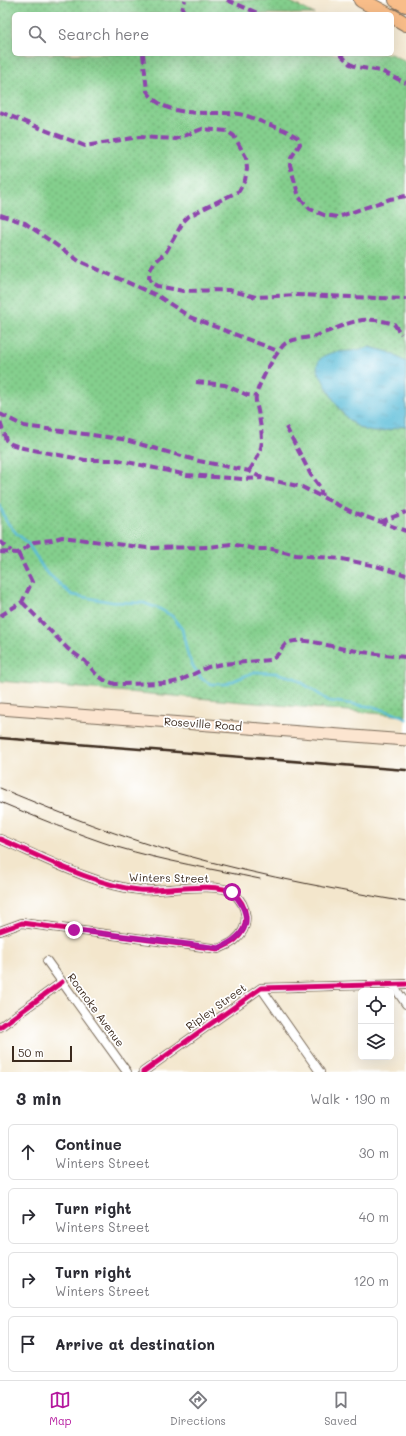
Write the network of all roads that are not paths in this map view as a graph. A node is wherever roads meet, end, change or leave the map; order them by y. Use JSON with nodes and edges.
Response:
{"nodes":[{"id":1,"x":361,"y":0,"type":"edge"},
{"id":2,"x":396,"y":0,"type":"edge"},
{"id":3,"x":406,"y":5,"type":"edge"},
{"id":4,"x":384,"y":12,"type":"edge"},
{"id":5,"x":394,"y":17,"type":"edge"},
{"id":6,"x":406,"y":24,"type":"edge"},
{"id":7,"x":0,"y":709,"type":"edge"},
{"id":8,"x":406,"y":740,"type":"edge"},
{"id":9,"x":0,"y":838,"type":"edge"},
{"id":10,"x":0,"y":931,"type":"edge"},
{"id":11,"x":47,"y":961,"type":"dead end"},
{"id":12,"x":62,"y":982,"type":"junction"},
{"id":13,"x":406,"y":984,"type":"edge"},
{"id":14,"x":393,"y":985,"type":"junction"},
{"id":15,"x":261,"y":988,"type":"junction"},
{"id":16,"x":406,"y":1004,"type":"edge"},
{"id":17,"x":0,"y":1027,"type":"edge"},
{"id":18,"x":127,"y":1072,"type":"edge"},
{"id":19,"x":143,"y":1072,"type":"edge"},
{"id":20,"x":320,"y":1072,"type":"edge"}],
"edges":[{"from":1,"to":4,"type":"highway"},
{"from":2,"to":3,"type":"highway"},
{"from":5,"to":6,"type":"highway"},
{"from":7,"to":8,"type":"main road","name":"Roseville Road"},
{"from":9,"to":10,"type":"street","name":"Winters Street"},
{"from":11,"to":12,"type":"street","name":"Roanoke Avenue"},
{"from":12,"to":17,"type":"street"},
{"from":12,"to":18,"type":"street","name":"Roanoke Avenue"},
{"from":13,"to":14,"type":"street","name":"Ripley Street"},
{"from":14,"to":15,"type":"street","name":"Ripley Street"},
{"from":14,"to":16,"type":"street"},
{"from":15,"to":19,"type":"street","name":"Ripley Street"},
{"from":15,"to":20,"type":"street"}]}
